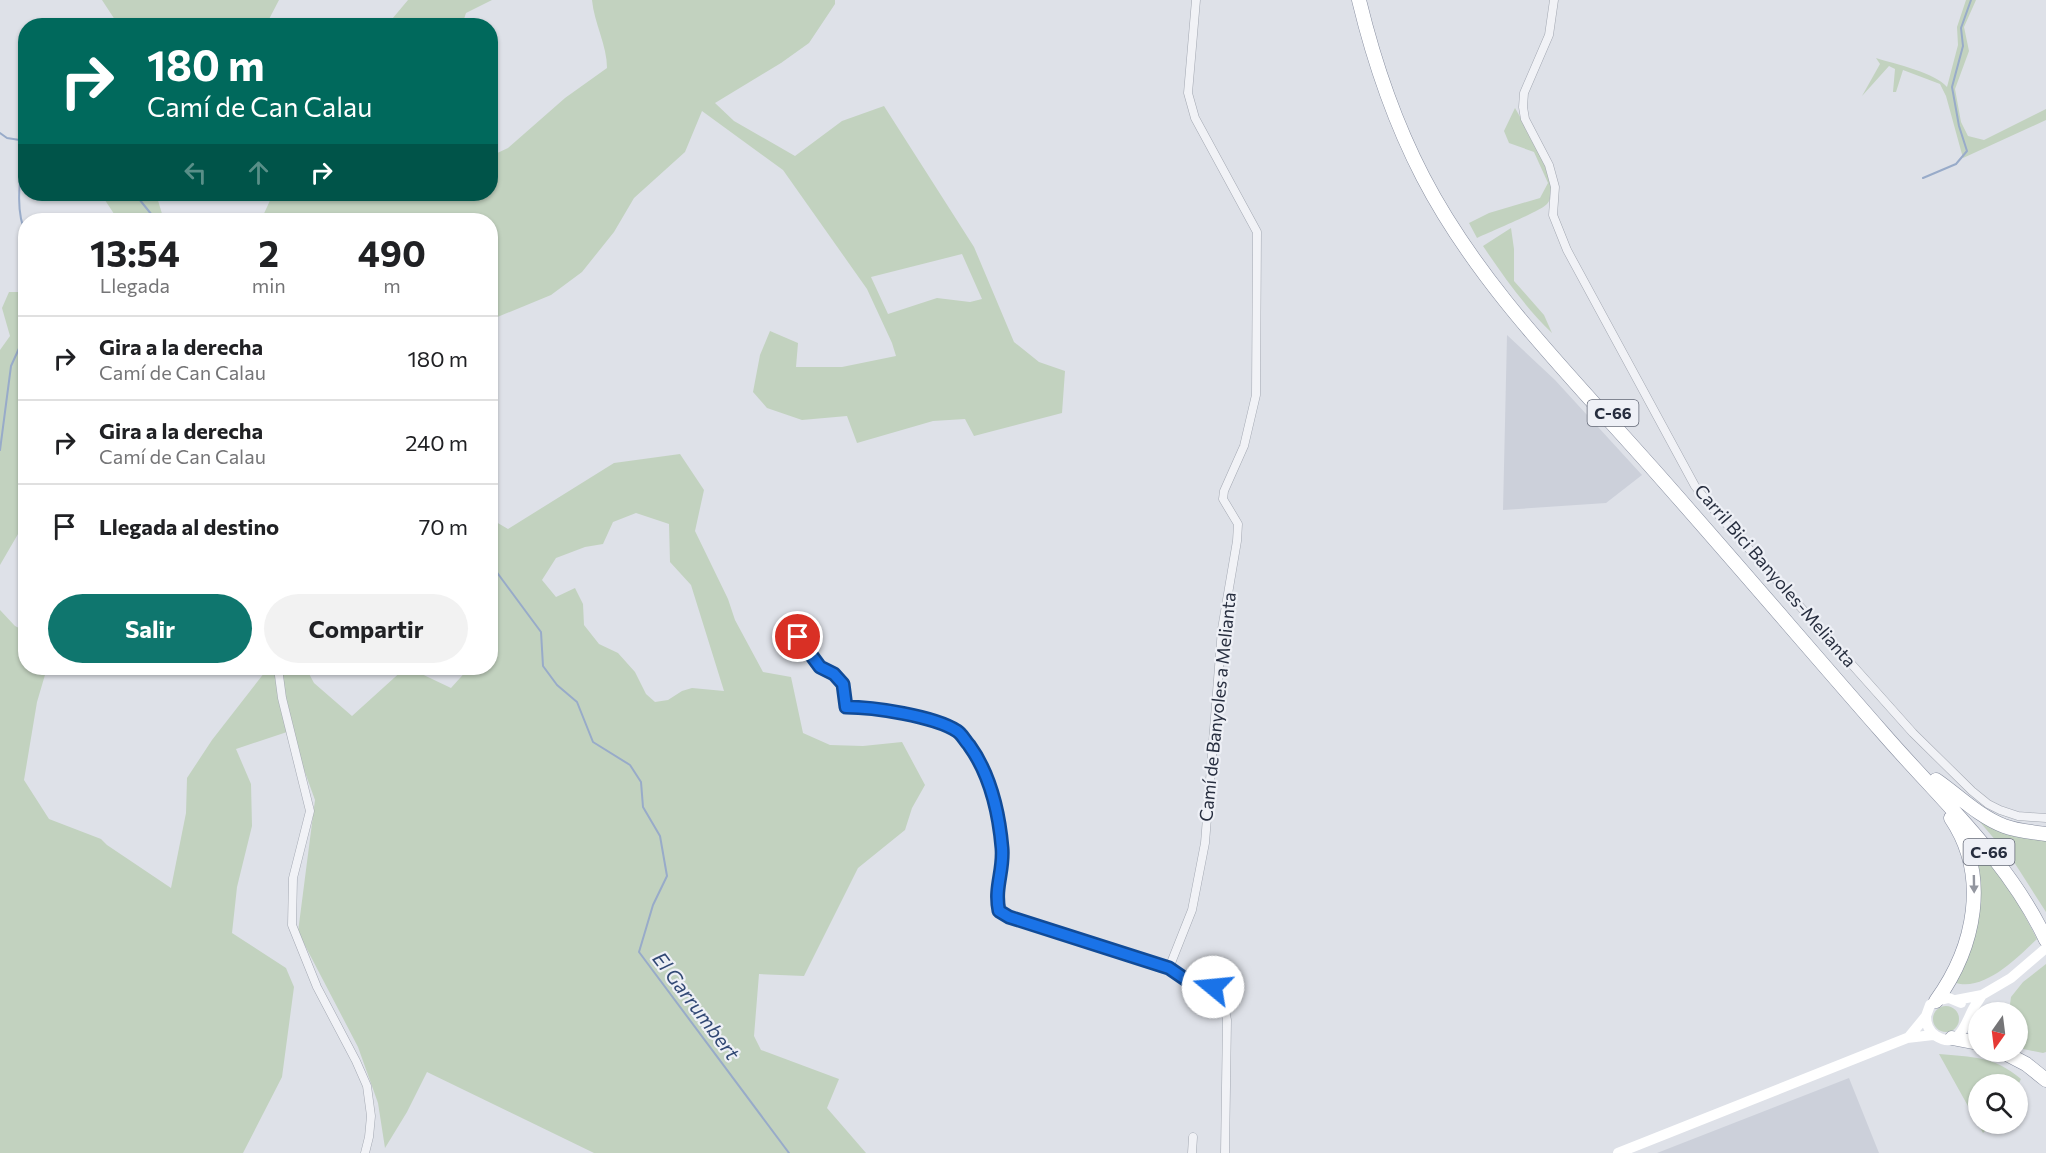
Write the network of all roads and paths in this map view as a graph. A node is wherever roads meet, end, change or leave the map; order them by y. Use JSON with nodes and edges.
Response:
{"nodes":[{"id":1,"x":1196,"y":0,"type":"edge"},
{"id":2,"x":1359,"y":0,"type":"edge"},
{"id":3,"x":1367,"y":0,"type":"edge"},
{"id":4,"x":1554,"y":0,"type":"edge"},
{"id":5,"x":787,"y":622,"type":"dead end"},
{"id":6,"x":279,"y":675,"type":"edge"},
{"id":7,"x":1929,"y":779,"type":"junction"},
{"id":8,"x":2046,"y":819,"type":"edge"},
{"id":9,"x":2046,"y":834,"type":"edge"},
{"id":10,"x":2045,"y":933,"type":"edge"},
{"id":11,"x":2046,"y":948,"type":"edge"},
{"id":12,"x":1169,"y":968,"type":"junction"},
{"id":13,"x":1982,"y":995,"type":"junction"},
{"id":14,"x":1956,"y":1000,"type":"junction"},
{"id":15,"x":1936,"y":1001,"type":"junction"},
{"id":16,"x":1926,"y":1016,"type":"junction"},
{"id":17,"x":1967,"y":1020,"type":"junction"},
{"id":18,"x":1933,"y":1035,"type":"junction"},
{"id":19,"x":1907,"y":1038,"type":"junction"},
{"id":20,"x":1952,"y":1038,"type":"junction"},
{"id":21,"x":1968,"y":1041,"type":"edge"},
{"id":22,"x":2022,"y":1062,"type":"edge"},
{"id":23,"x":2046,"y":1080,"type":"edge"},
{"id":24,"x":1193,"y":1137,"type":"dead end"},
{"id":25,"x":365,"y":1153,"type":"edge"},
{"id":26,"x":1192,"y":1153,"type":"edge"},
{"id":27,"x":1224,"y":1153,"type":"edge"},
{"id":28,"x":1618,"y":1153,"type":"edge"}],
"edges":[{"from":1,"to":12,"type":"street","name":"Camí de Banyoles a Melianta"},
{"from":2,"to":7,"type":"highway","number":"C-66"},
{"from":3,"to":7,"type":"highway","number":"C-66"},
{"from":4,"to":8,"type":"street","name":"Carril Bici Banyoles-Melianta"},
{"from":5,"to":12,"type":"street"},
{"from":6,"to":25,"type":"street"},
{"from":7,"to":9,"type":"highway"},
{"from":7,"to":10,"type":"highway","number":"C-66"},
{"from":7,"to":15,"type":"highway","one_way":true},
{"from":11,"to":13,"type":"main road"},
{"from":12,"to":27,"type":"street"},
{"from":13,"to":14,"type":"main road"},
{"from":13,"to":17,"type":"main road"},
{"from":14,"to":15,"type":"main road"},
{"from":14,"to":17,"type":"main road"},
{"from":15,"to":16,"type":"main road"},
{"from":16,"to":18,"type":"main road"},
{"from":16,"to":19,"type":"main road"},
{"from":17,"to":20,"type":"main road"},
{"from":18,"to":19,"type":"main road"},
{"from":18,"to":20,"type":"main road"},
{"from":19,"to":28,"type":"main road"},
{"from":20,"to":21,"type":"highway"},
{"from":22,"to":23,"type":"highway"},
{"from":24,"to":26,"type":"street"}]}
